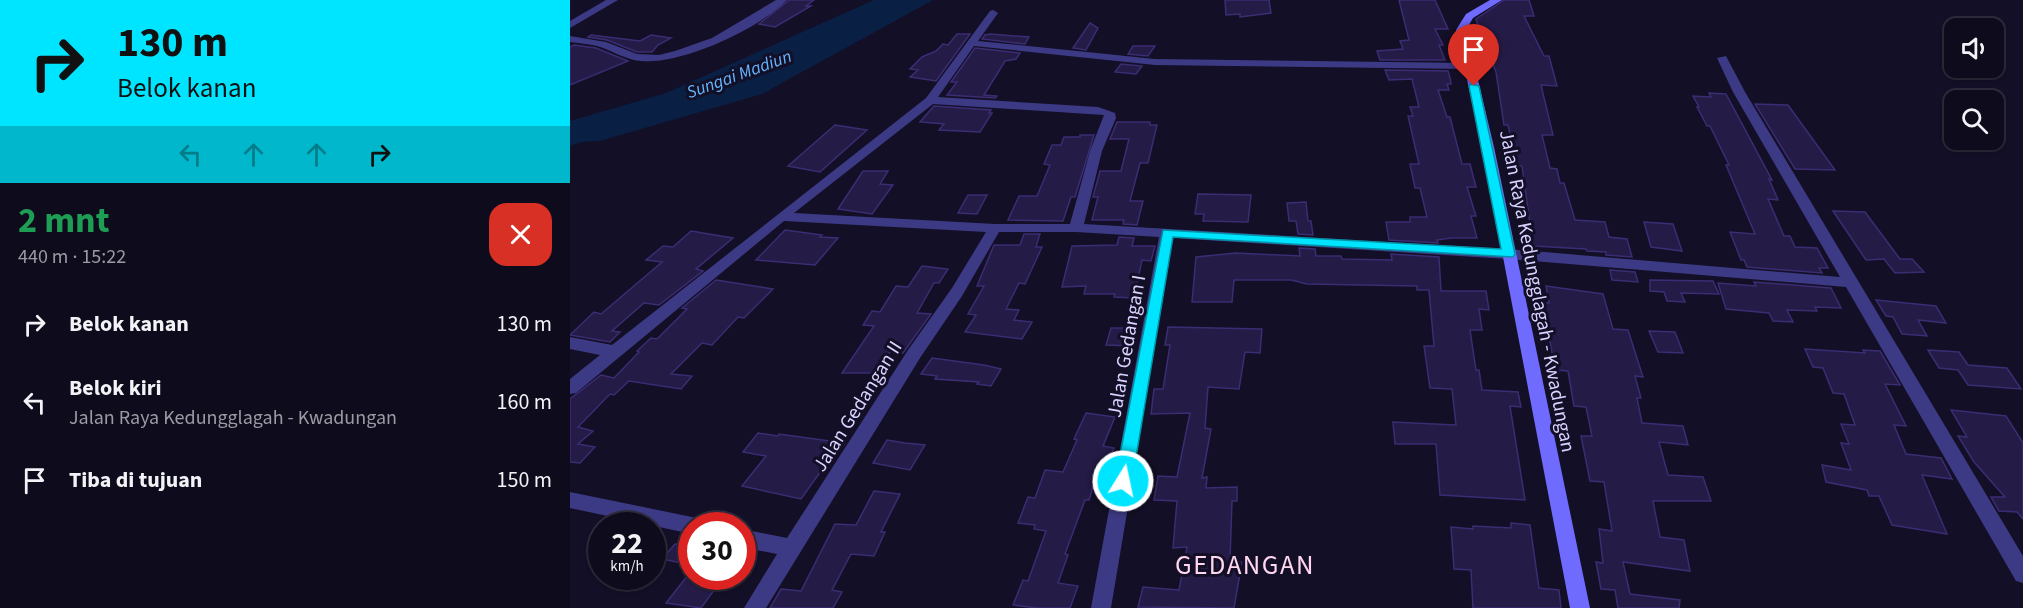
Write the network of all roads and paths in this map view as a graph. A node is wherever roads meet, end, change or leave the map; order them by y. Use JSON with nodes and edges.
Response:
{"nodes":[{"id":1,"x":613,"y":0,"type":"edge"},
{"id":2,"x":782,"y":0,"type":"edge"},
{"id":3,"x":1497,"y":0,"type":"edge"},
{"id":4,"x":993,"y":13,"type":"dead end"},
{"id":5,"x":570,"y":25,"type":"edge"},
{"id":6,"x":570,"y":39,"type":"edge"},
{"id":7,"x":972,"y":43,"type":"junction"},
{"id":8,"x":1722,"y":58,"type":"dead end"},
{"id":9,"x":1470,"y":66,"type":"junction"},
{"id":10,"x":930,"y":100,"type":"junction"},
{"id":11,"x":781,"y":217,"type":"junction"},
{"id":12,"x":995,"y":228,"type":"junction"},
{"id":13,"x":1076,"y":228,"type":"junction"},
{"id":14,"x":1167,"y":233,"type":"junction"},
{"id":15,"x":1508,"y":254,"type":"junction"},
{"id":16,"x":1853,"y":283,"type":"junction"},
{"id":17,"x":570,"y":344,"type":"edge"},
{"id":18,"x":613,"y":351,"type":"junction"},
{"id":19,"x":570,"y":388,"type":"edge"},
{"id":20,"x":570,"y":500,"type":"edge"},
{"id":21,"x":678,"y":523,"type":"edge"},
{"id":22,"x":756,"y":541,"type":"edge"},
{"id":23,"x":792,"y":548,"type":"junction"},
{"id":24,"x":2023,"y":574,"type":"edge"},
{"id":25,"x":754,"y":608,"type":"edge"},
{"id":26,"x":1101,"y":608,"type":"edge"},
{"id":27,"x":1580,"y":608,"type":"edge"}],
"edges":[{"from":1,"to":5,"type":"street"},
{"from":2,"to":6,"type":"street"},
{"from":3,"to":9,"type":"main road","name":"Jalan Raya Kedungglagah - Kwadungan"},
{"from":4,"to":7,"type":"street"},
{"from":7,"to":9,"type":"street"},
{"from":7,"to":10,"type":"street"},
{"from":8,"to":16,"type":"street"},
{"from":9,"to":15,"type":"main road","name":"Jalan Raya Kedungglagah - Kwadungan"},
{"from":10,"to":11,"type":"street"},
{"from":10,"to":13,"type":"street"},
{"from":11,"to":12,"type":"street"},
{"from":11,"to":18,"type":"street"},
{"from":12,"to":13,"type":"street"},
{"from":12,"to":23,"type":"street","name":"Jalan Gedangan II"},
{"from":13,"to":14,"type":"street"},
{"from":14,"to":15,"type":"street"},
{"from":14,"to":26,"type":"street","name":"Jalan Gedangan I"},
{"from":15,"to":16,"type":"street"},
{"from":15,"to":27,"type":"main road","name":"Jalan Raya Kedungglagah - Kwadungan"},
{"from":16,"to":24,"type":"street"},
{"from":17,"to":18,"type":"street"},
{"from":18,"to":19,"type":"street"},
{"from":20,"to":21,"type":"street"},
{"from":22,"to":23,"type":"street"},
{"from":23,"to":25,"type":"street","name":"Jalan Gedangan II"}]}
